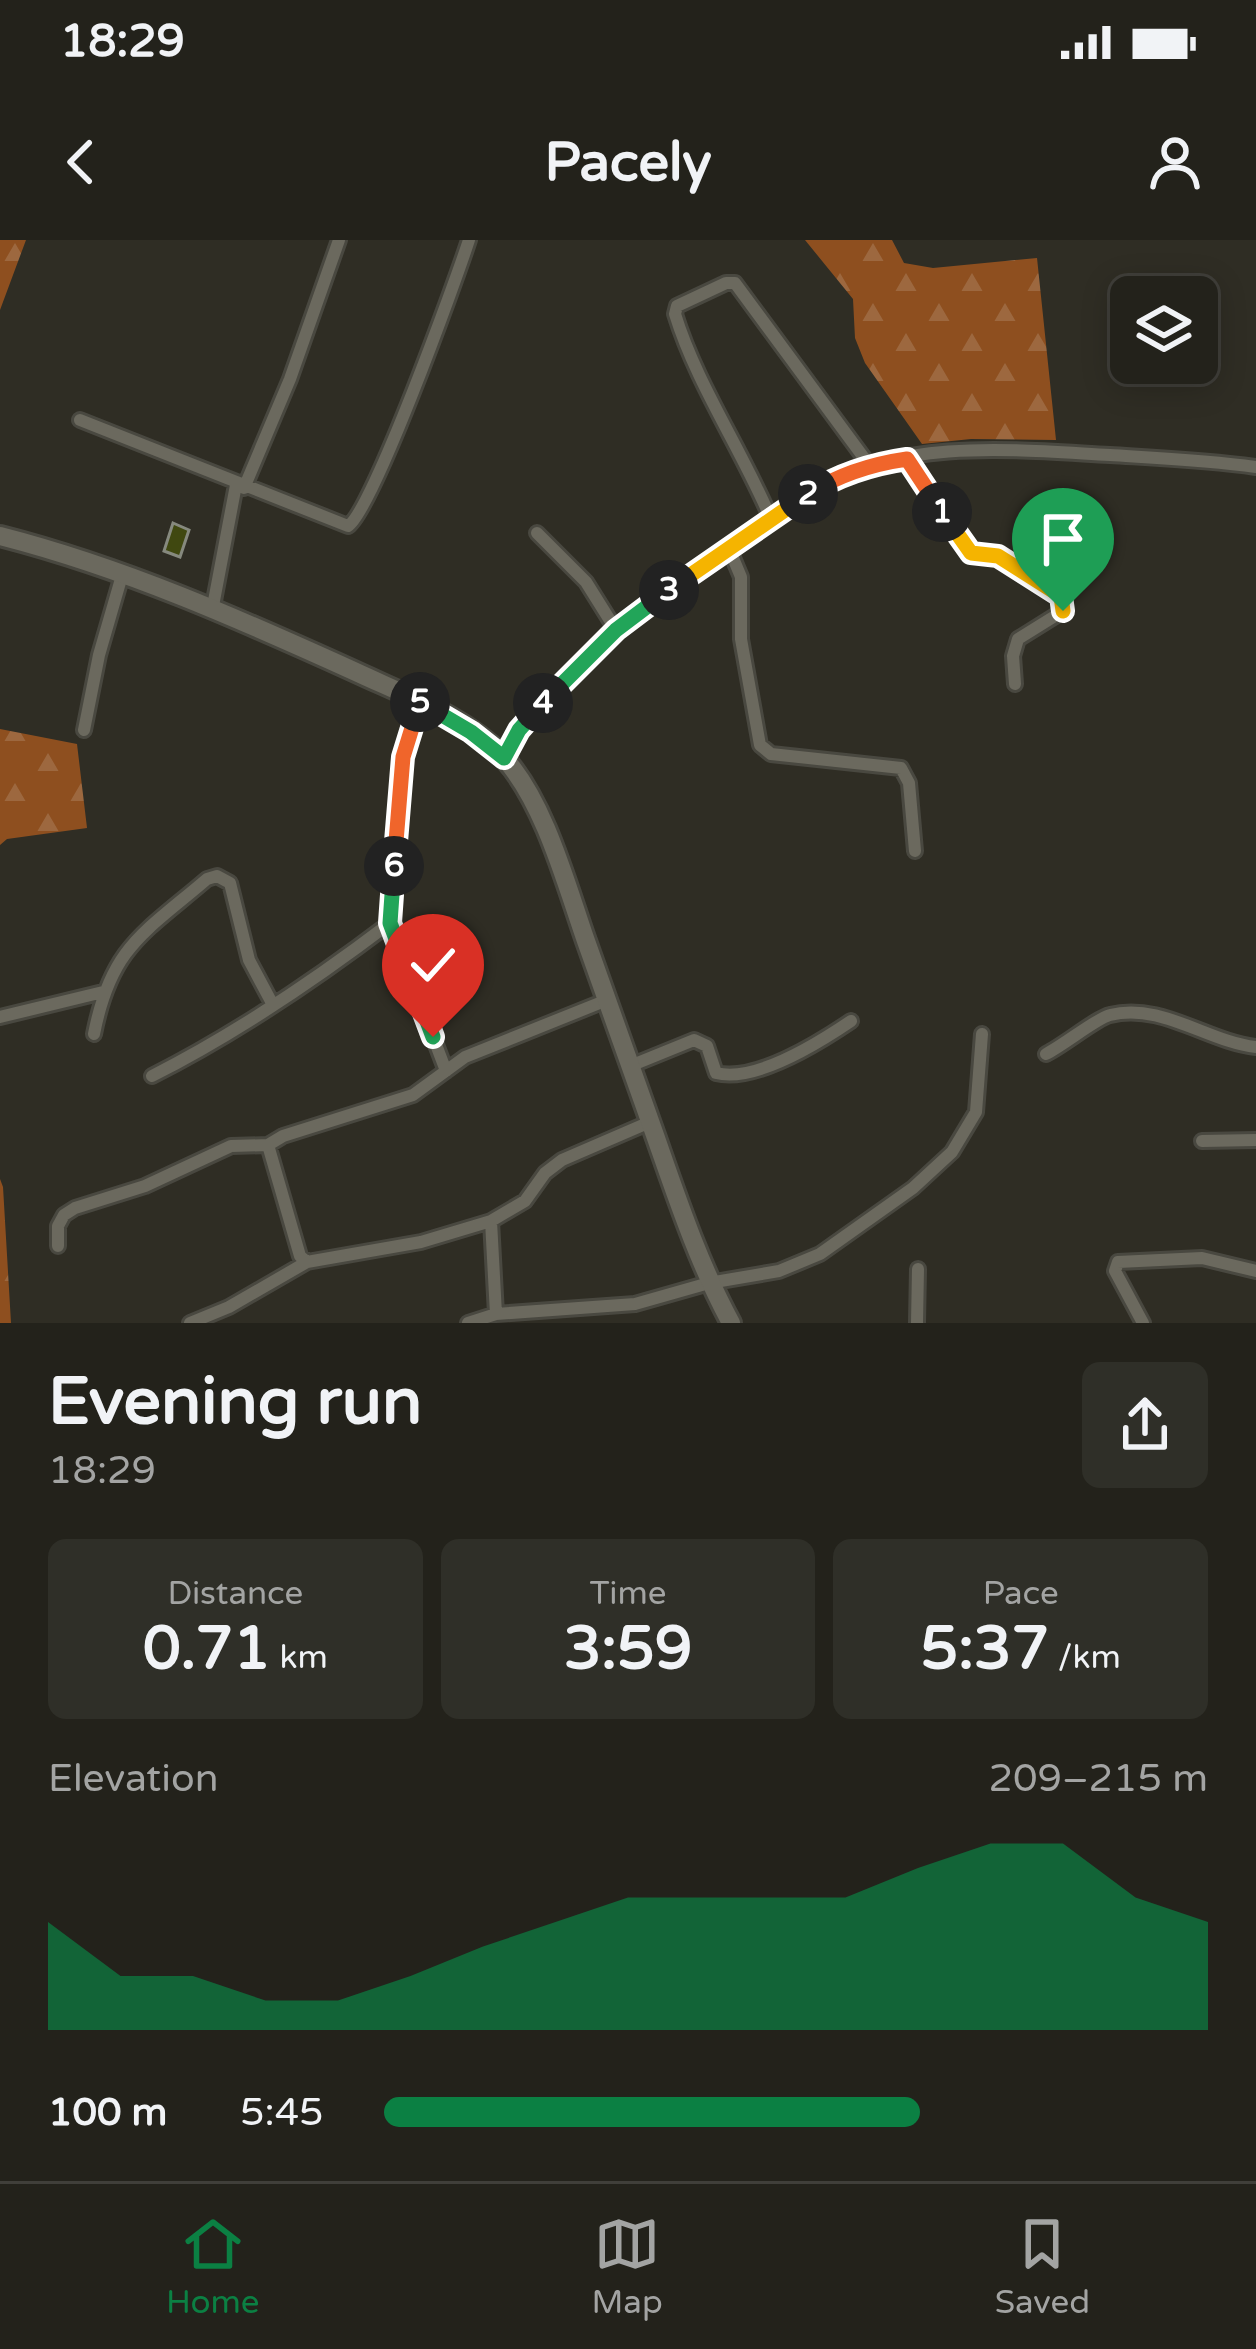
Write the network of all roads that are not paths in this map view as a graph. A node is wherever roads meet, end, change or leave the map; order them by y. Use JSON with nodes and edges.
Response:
{"nodes":[{"id":1,"x":339,"y":240,"type":"edge"},
{"id":2,"x":469,"y":240,"type":"edge"},
{"id":3,"x":80,"y":420,"type":"dead end"},
{"id":4,"x":907,"y":459,"type":"junction"},
{"id":5,"x":870,"y":466,"type":"junction"},
{"id":6,"x":1256,"y":467,"type":"edge"},
{"id":7,"x":240,"y":486,"type":"junction"},
{"id":8,"x":772,"y":519,"type":"junction"},
{"id":9,"x":537,"y":533,"type":"dead end"},
{"id":10,"x":0,"y":536,"type":"edge"},
{"id":11,"x":728,"y":546,"type":"junction"},
{"id":12,"x":124,"y":571,"type":"junction"},
{"id":13,"x":213,"y":606,"type":"junction"},
{"id":14,"x":616,"y":630,"type":"junction"},
{"id":15,"x":1016,"y":684,"type":"dead end"},
{"id":16,"x":418,"y":701,"type":"junction"},
{"id":17,"x":83,"y":730,"type":"dead end"},
{"id":18,"x":504,"y":758,"type":"junction"},
{"id":19,"x":915,"y":851,"type":"dead end"},
{"id":20,"x":390,"y":923,"type":"junction"},
{"id":21,"x":104,"y":992,"type":"junction"},
{"id":22,"x":607,"y":1000,"type":"junction"},
{"id":23,"x":273,"y":1005,"type":"junction"},
{"id":24,"x":0,"y":1017,"type":"edge"},
{"id":25,"x":851,"y":1021,"type":"dead end"},
{"id":26,"x":94,"y":1034,"type":"dead end"},
{"id":27,"x":982,"y":1034,"type":"dead end"},
{"id":28,"x":1256,"y":1047,"type":"edge"},
{"id":29,"x":1046,"y":1054,"type":"dead end"},
{"id":30,"x":630,"y":1066,"type":"junction"},
{"id":31,"x":446,"y":1071,"type":"junction"},
{"id":32,"x":152,"y":1076,"type":"dead end"},
{"id":33,"x":650,"y":1122,"type":"junction"},
{"id":34,"x":1256,"y":1140,"type":"edge"},
{"id":35,"x":1202,"y":1141,"type":"dead end"},
{"id":36,"x":268,"y":1145,"type":"junction"},
{"id":37,"x":491,"y":1221,"type":"junction"},
{"id":38,"x":58,"y":1246,"type":"dead end"},
{"id":39,"x":307,"y":1262,"type":"junction"},
{"id":40,"x":918,"y":1269,"type":"dead end"},
{"id":41,"x":1256,"y":1271,"type":"edge"},
{"id":42,"x":710,"y":1283,"type":"junction"},
{"id":43,"x":496,"y":1314,"type":"junction"},
{"id":44,"x":190,"y":1323,"type":"edge"},
{"id":45,"x":468,"y":1323,"type":"edge"},
{"id":46,"x":731,"y":1323,"type":"edge"},
{"id":47,"x":917,"y":1323,"type":"edge"},
{"id":48,"x":1143,"y":1323,"type":"edge"}],
"edges":[{"from":1,"to":7,"type":"street"},
{"from":2,"to":7,"type":"street"},
{"from":3,"to":7,"type":"street"},
{"from":4,"to":5,"type":"street"},
{"from":4,"to":6,"type":"street"},
{"from":4,"to":15,"type":"street"},
{"from":5,"to":8,"type":"street"},
{"from":5,"to":8,"type":"street"},
{"from":7,"to":13,"type":"street"},
{"from":8,"to":11,"type":"street"},
{"from":9,"to":14,"type":"street"},
{"from":10,"to":12,"type":"main road"},
{"from":11,"to":14,"type":"street"},
{"from":11,"to":19,"type":"street"},
{"from":12,"to":13,"type":"main road"},
{"from":12,"to":17,"type":"street"},
{"from":13,"to":16,"type":"main road"},
{"from":14,"to":18,"type":"street"},
{"from":16,"to":18,"type":"main road"},
{"from":16,"to":20,"type":"street"},
{"from":18,"to":22,"type":"main road"},
{"from":20,"to":23,"type":"street"},
{"from":20,"to":31,"type":"street"},
{"from":21,"to":23,"type":"street"},
{"from":21,"to":24,"type":"street"},
{"from":21,"to":26,"type":"street"},
{"from":22,"to":30,"type":"main road"},
{"from":22,"to":31,"type":"street"},
{"from":23,"to":32,"type":"street"},
{"from":25,"to":30,"type":"street"},
{"from":27,"to":42,"type":"street"},
{"from":28,"to":29,"type":"street"},
{"from":30,"to":33,"type":"main road"},
{"from":31,"to":36,"type":"street"},
{"from":33,"to":37,"type":"street"},
{"from":33,"to":42,"type":"main road"},
{"from":34,"to":35,"type":"street"},
{"from":36,"to":38,"type":"street"},
{"from":36,"to":39,"type":"street"},
{"from":37,"to":39,"type":"street"},
{"from":37,"to":43,"type":"street"},
{"from":39,"to":44,"type":"street"},
{"from":40,"to":47,"type":"street"},
{"from":41,"to":48,"type":"street"},
{"from":42,"to":43,"type":"street"},
{"from":42,"to":46,"type":"main road"},
{"from":43,"to":45,"type":"street"}]}
